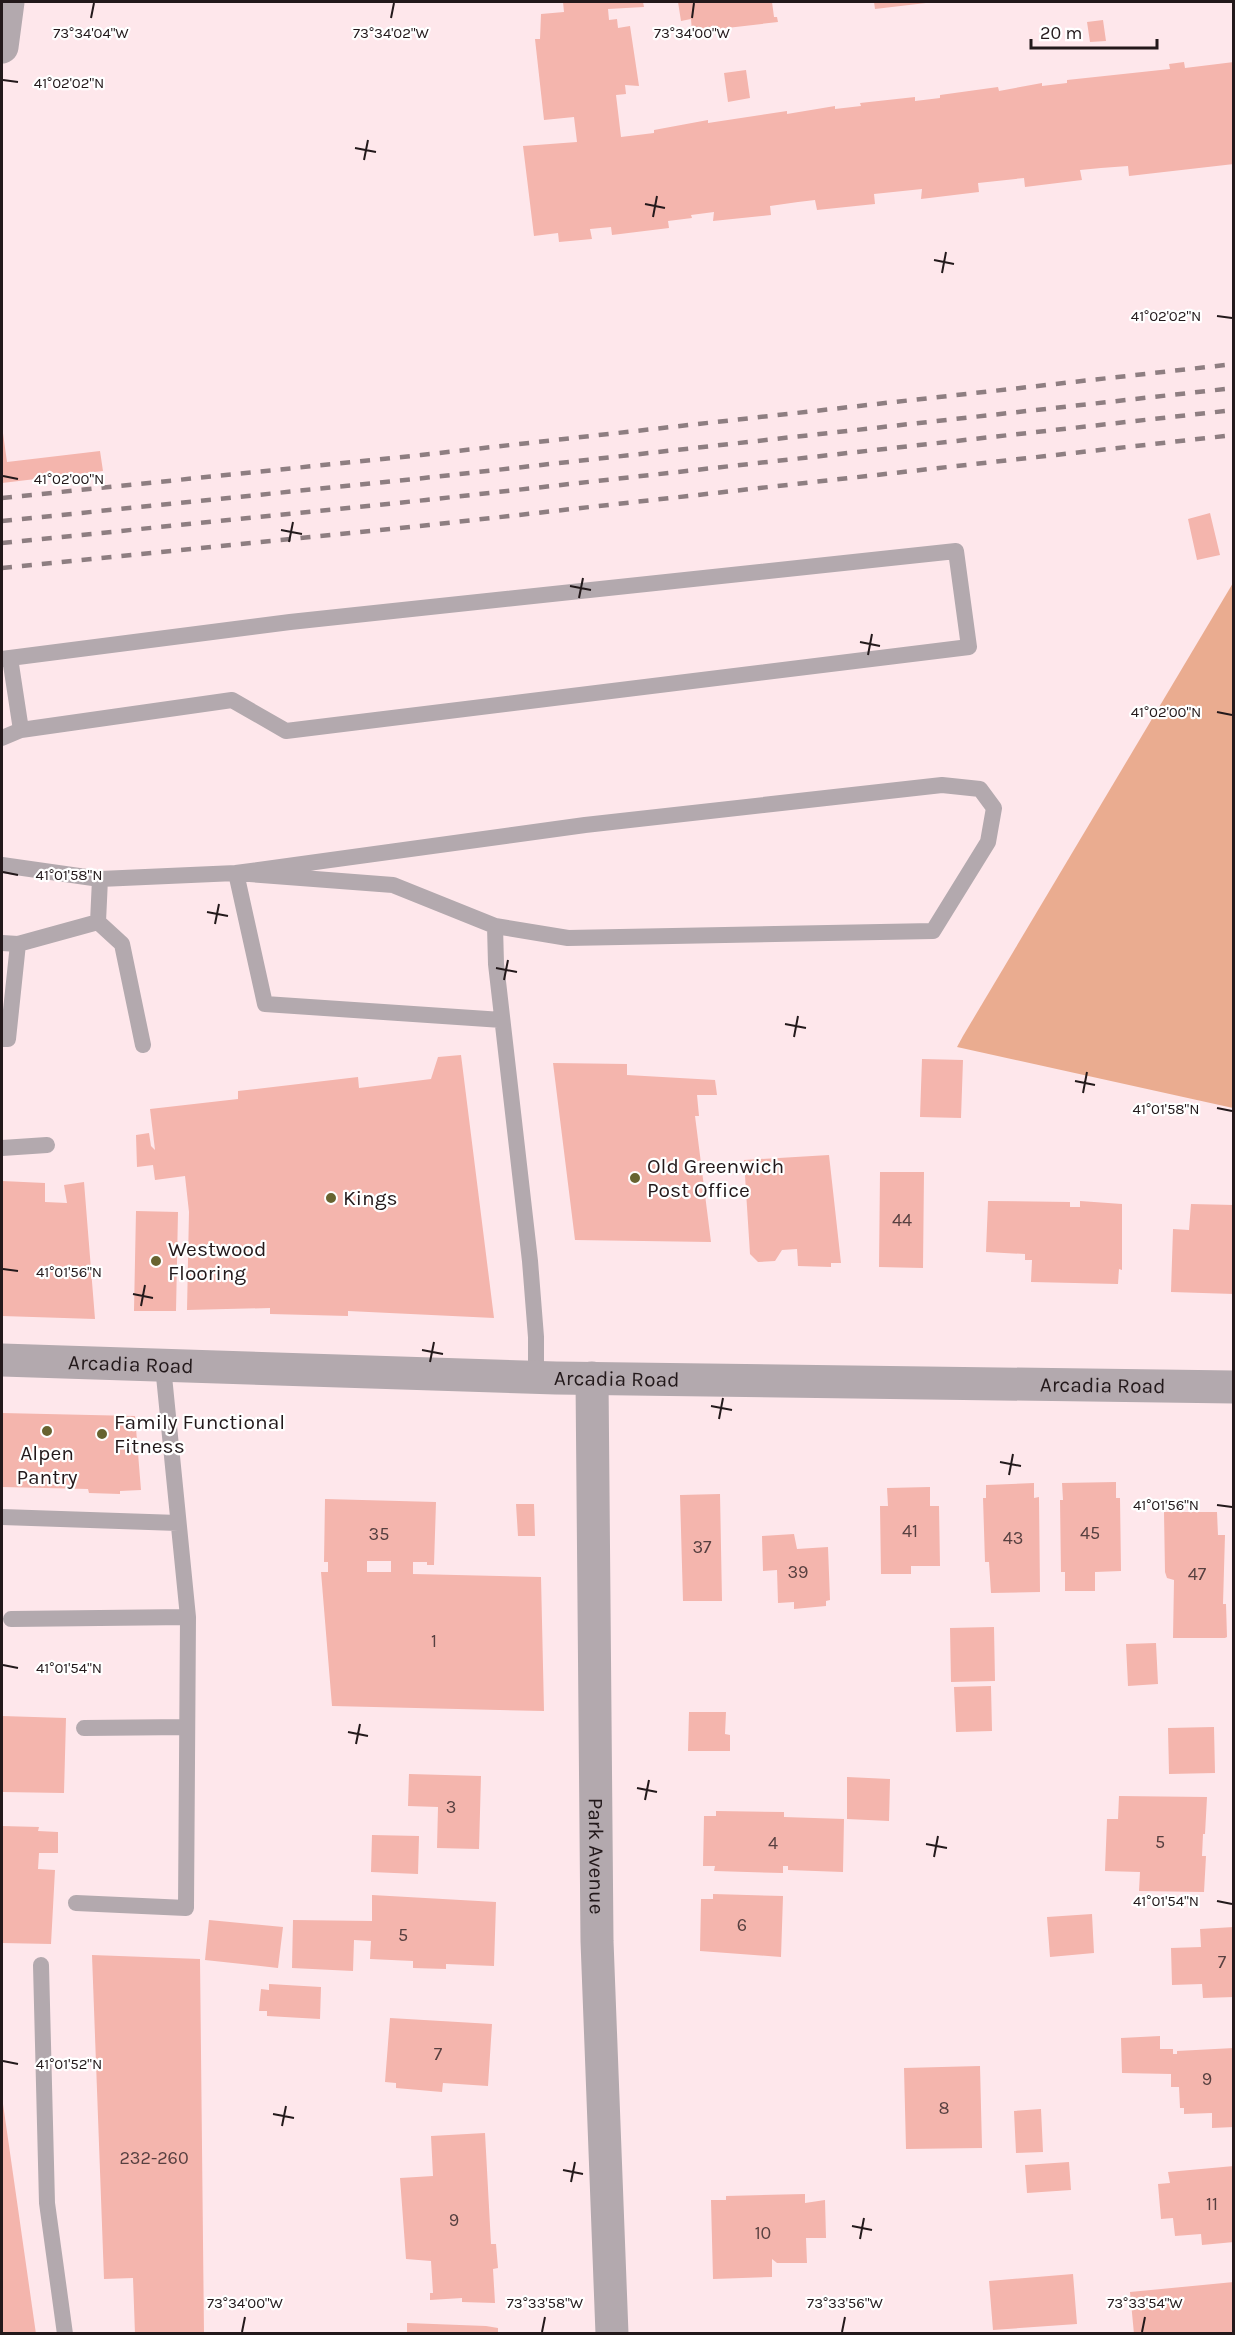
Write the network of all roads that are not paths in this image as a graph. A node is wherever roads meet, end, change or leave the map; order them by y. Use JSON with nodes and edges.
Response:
{"nodes":[{"id":1,"x":8,"y":2,"type":"edge"},
{"id":2,"x":2,"y":47,"type":"edge"},
{"id":3,"x":6,"y":658,"type":"edge"},
{"id":4,"x":21,"y":730,"type":"junction"},
{"id":5,"x":2,"y":738,"type":"edge"},
{"id":6,"x":2,"y":865,"type":"edge"},
{"id":7,"x":236,"y":873,"type":"junction"},
{"id":8,"x":100,"y":879,"type":"junction"},
{"id":9,"x":98,"y":922,"type":"junction"},
{"id":10,"x":495,"y":926,"type":"junction"},
{"id":11,"x":10,"y":943,"type":"edge"},
{"id":12,"x":502,"y":1020,"type":"junction"},
{"id":13,"x":2,"y":1039,"type":"edge"},
{"id":14,"x":143,"y":1045,"type":"dead end"},
{"id":15,"x":47,"y":1145,"type":"dead end"},
{"id":16,"x":2,"y":1148,"type":"edge"},
{"id":17,"x":2,"y":1360,"type":"edge"},
{"id":18,"x":163,"y":1366,"type":"junction"},
{"id":19,"x":536,"y":1377,"type":"junction"},
{"id":20,"x":592,"y":1378,"type":"junction"},
{"id":21,"x":1233,"y":1387,"type":"edge"},
{"id":22,"x":2,"y":1517,"type":"edge"},
{"id":23,"x":178,"y":1523,"type":"junction"},
{"id":24,"x":188,"y":1617,"type":"junction"},
{"id":25,"x":11,"y":1619,"type":"dead end"},
{"id":26,"x":187,"y":1727,"type":"junction"},
{"id":27,"x":84,"y":1728,"type":"dead end"},
{"id":28,"x":76,"y":1903,"type":"dead end"},
{"id":29,"x":40,"y":1965,"type":"dead end"},
{"id":30,"x":65,"y":2334,"type":"edge"},
{"id":31,"x":612,"y":2334,"type":"edge"}],
"edges":[{"from":1,"to":2,"type":"street"},
{"from":3,"to":4,"type":"lane"},
{"from":3,"to":4,"type":"lane"},
{"from":4,"to":5,"type":"lane"},
{"from":6,"to":8,"type":"lane"},
{"from":7,"to":8,"type":"lane"},
{"from":7,"to":10,"type":"lane"},
{"from":7,"to":10,"type":"lane"},
{"from":7,"to":12,"type":"lane"},
{"from":8,"to":9,"type":"lane"},
{"from":9,"to":11,"type":"lane"},
{"from":9,"to":14,"type":"lane"},
{"from":10,"to":12,"type":"lane"},
{"from":11,"to":13,"type":"lane"},
{"from":12,"to":19,"type":"lane"},
{"from":15,"to":16,"type":"lane"},
{"from":17,"to":18,"type":"street","name":"Arcadia Road"},
{"from":18,"to":19,"type":"street","name":"Arcadia Road"},
{"from":18,"to":23,"type":"lane"},
{"from":19,"to":20,"type":"street","name":"Arcadia Road"},
{"from":20,"to":21,"type":"street","name":"Arcadia Road"},
{"from":20,"to":31,"type":"street","name":"Park Avenue"},
{"from":22,"to":23,"type":"lane"},
{"from":23,"to":24,"type":"lane"},
{"from":24,"to":25,"type":"lane"},
{"from":24,"to":26,"type":"lane"},
{"from":26,"to":27,"type":"lane"},
{"from":26,"to":28,"type":"lane"},
{"from":29,"to":30,"type":"lane"}]}
